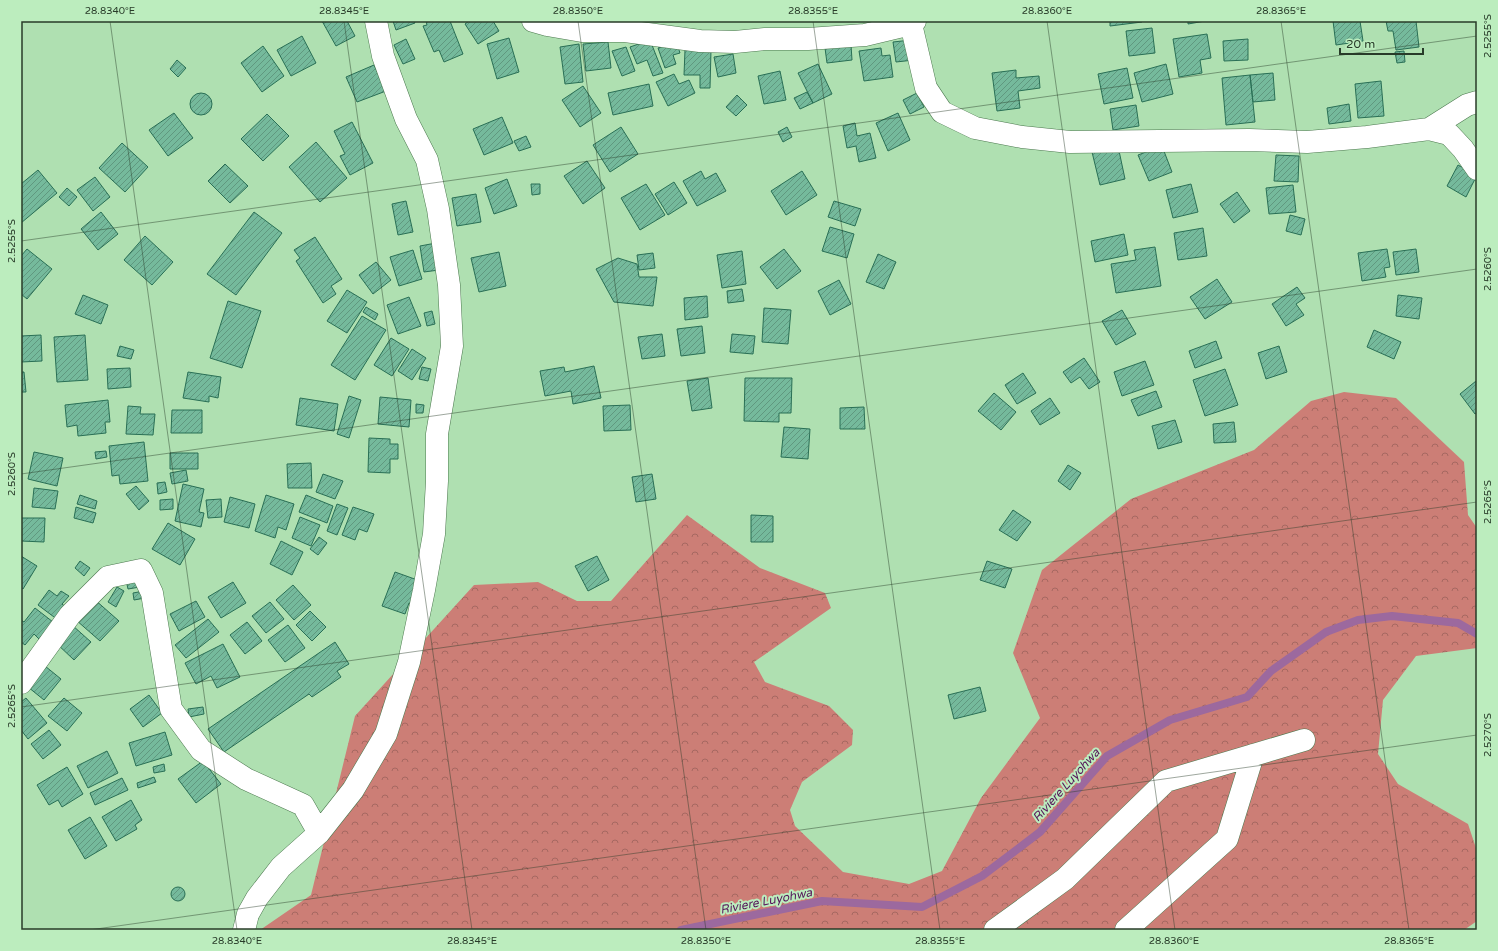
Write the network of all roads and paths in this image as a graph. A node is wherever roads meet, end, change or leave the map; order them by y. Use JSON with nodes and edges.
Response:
{"nodes":[{"id":1,"x":376,"y":21,"type":"edge"},
{"id":2,"x":533,"y":21,"type":"edge"},
{"id":3,"x":913,"y":22,"type":"edge"},
{"id":4,"x":1477,"y":102,"type":"edge"},
{"id":5,"x":1429,"y":128,"type":"junction"},
{"id":6,"x":1477,"y":169,"type":"edge"},
{"id":7,"x":21,"y":682,"type":"edge"},
{"id":8,"x":1304,"y":740,"type":"dead end"},
{"id":9,"x":1252,"y":755,"type":"junction"},
{"id":10,"x":319,"y":833,"type":"junction"},
{"id":11,"x":244,"y":930,"type":"edge"},
{"id":12,"x":996,"y":930,"type":"edge"},
{"id":13,"x":1126,"y":930,"type":"edge"}],
"edges":[{"from":1,"to":10,"type":"street"},
{"from":2,"to":3,"type":"street"},
{"from":3,"to":5,"type":"street"},
{"from":4,"to":5,"type":"street"},
{"from":5,"to":6,"type":"street"},
{"from":7,"to":10,"type":"street"},
{"from":8,"to":9,"type":"street"},
{"from":9,"to":12,"type":"street"},
{"from":9,"to":13,"type":"street"},
{"from":10,"to":11,"type":"street"}]}
